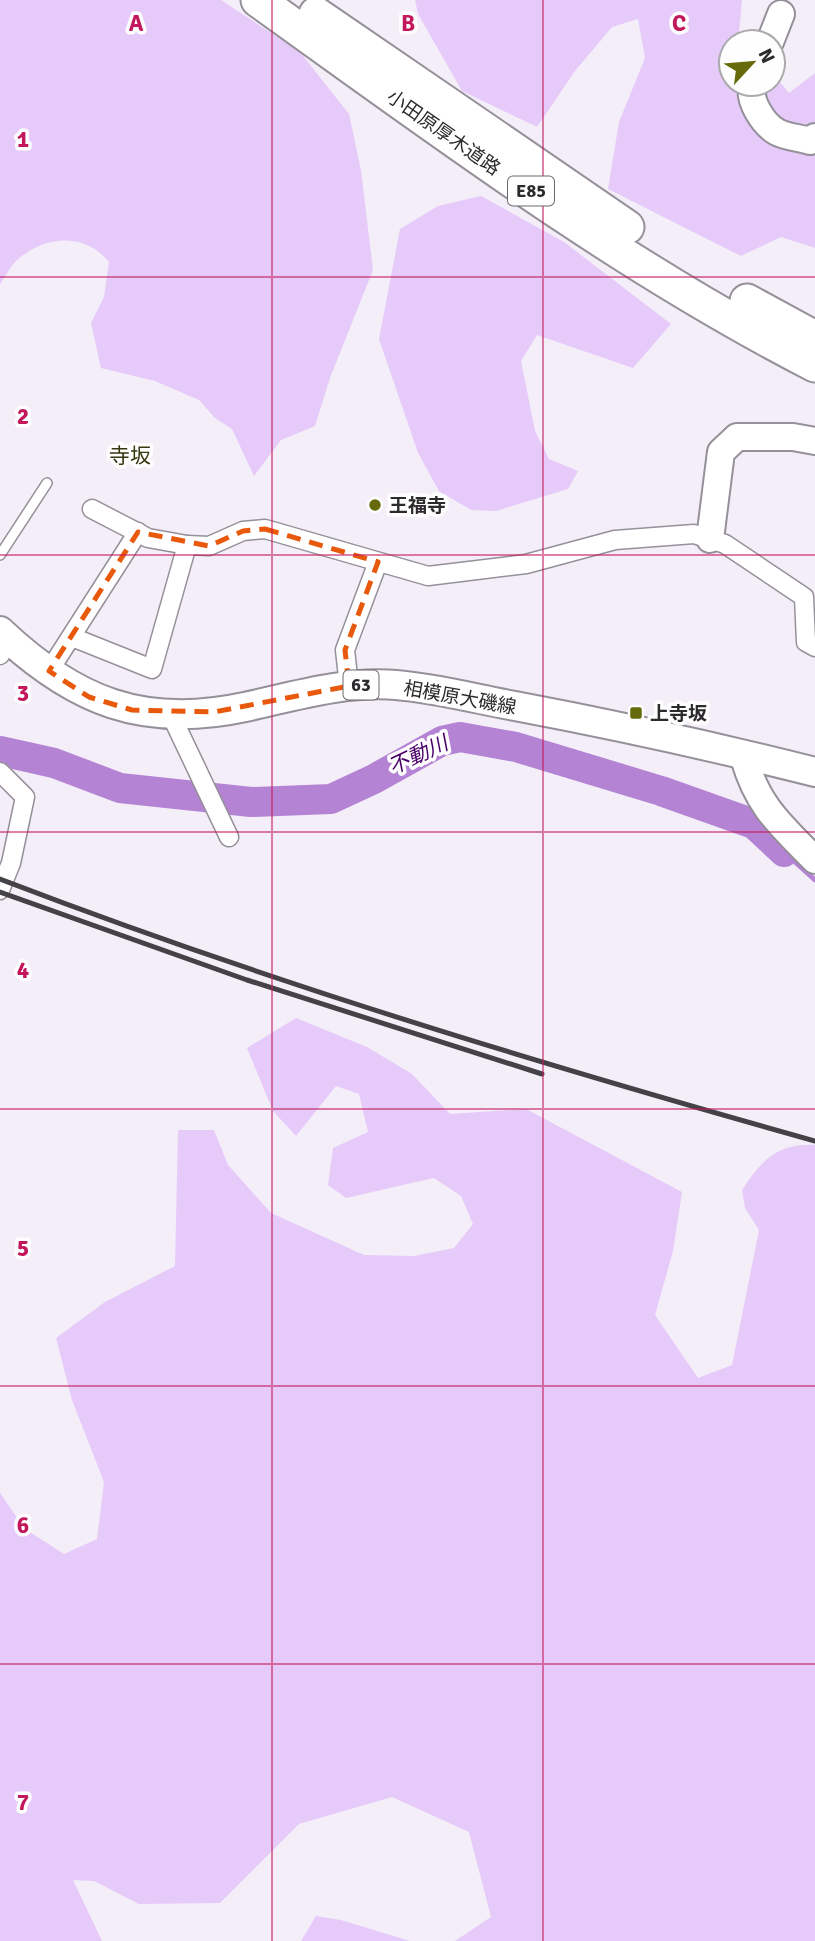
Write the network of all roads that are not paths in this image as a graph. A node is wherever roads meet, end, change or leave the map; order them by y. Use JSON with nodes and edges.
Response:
{"nodes":[{"id":1,"x":258,"y":0,"type":"edge"},
{"id":2,"x":297,"y":0,"type":"edge"},
{"id":3,"x":782,"y":14,"type":"dead end"},
{"id":4,"x":776,"y":28,"type":"edge"},
{"id":5,"x":753,"y":98,"type":"edge"},
{"id":6,"x":815,"y":137,"type":"edge"},
{"id":7,"x":815,"y":338,"type":"edge"},
{"id":8,"x":815,"y":365,"type":"edge"},
{"id":9,"x":815,"y":441,"type":"edge"},
{"id":10,"x":47,"y":482,"type":"dead end"},
{"id":11,"x":92,"y":509,"type":"dead end"},
{"id":12,"x":138,"y":532,"type":"junction"},
{"id":13,"x":710,"y":539,"type":"junction"},
{"id":14,"x":187,"y":545,"type":"junction"},
{"id":15,"x":0,"y":555,"type":"edge"},
{"id":16,"x":378,"y":562,"type":"junction"},
{"id":17,"x":72,"y":637,"type":"junction"},
{"id":18,"x":3,"y":641,"type":"edge"},
{"id":19,"x":815,"y":646,"type":"edge"},
{"id":20,"x":49,"y":671,"type":"junction"},
{"id":21,"x":349,"y":685,"type":"junction"},
{"id":22,"x":172,"y":715,"type":"junction"},
{"id":23,"x":743,"y":754,"type":"junction"},
{"id":24,"x":0,"y":772,"type":"edge"},
{"id":25,"x":815,"y":772,"type":"edge"},
{"id":26,"x":229,"y":837,"type":"dead end"},
{"id":27,"x":815,"y":860,"type":"edge"},
{"id":28,"x":0,"y":890,"type":"edge"}],
"edges":[{"from":1,"to":8,"type":"highway","name":"小田原厚木道路","number":"E85"},
{"from":2,"to":7,"type":"highway","name":"小田原厚木道路","number":"E85"},
{"from":3,"to":4,"type":"street"},
{"from":5,"to":6,"type":"street"},
{"from":9,"to":13,"type":"street"},
{"from":10,"to":15,"type":"lane"},
{"from":11,"to":12,"type":"street"},
{"from":12,"to":14,"type":"street"},
{"from":12,"to":17,"type":"street"},
{"from":13,"to":16,"type":"street"},
{"from":13,"to":19,"type":"street"},
{"from":14,"to":16,"type":"street"},
{"from":14,"to":17,"type":"street"},
{"from":16,"to":21,"type":"street"},
{"from":17,"to":20,"type":"street"},
{"from":18,"to":20,"type":"main road","name":"相模原大磯線","number":"63"},
{"from":20,"to":22,"type":"main road","name":"相模原大磯線","number":"63"},
{"from":21,"to":22,"type":"main road","name":"相模原大磯線","number":"63"},
{"from":21,"to":23,"type":"main road","name":"相模原大磯線","number":"63"},
{"from":22,"to":26,"type":"street"},
{"from":23,"to":25,"type":"main road","name":"相模原大磯線","number":"63"},
{"from":23,"to":27,"type":"street"},
{"from":24,"to":28,"type":"street"}]}
